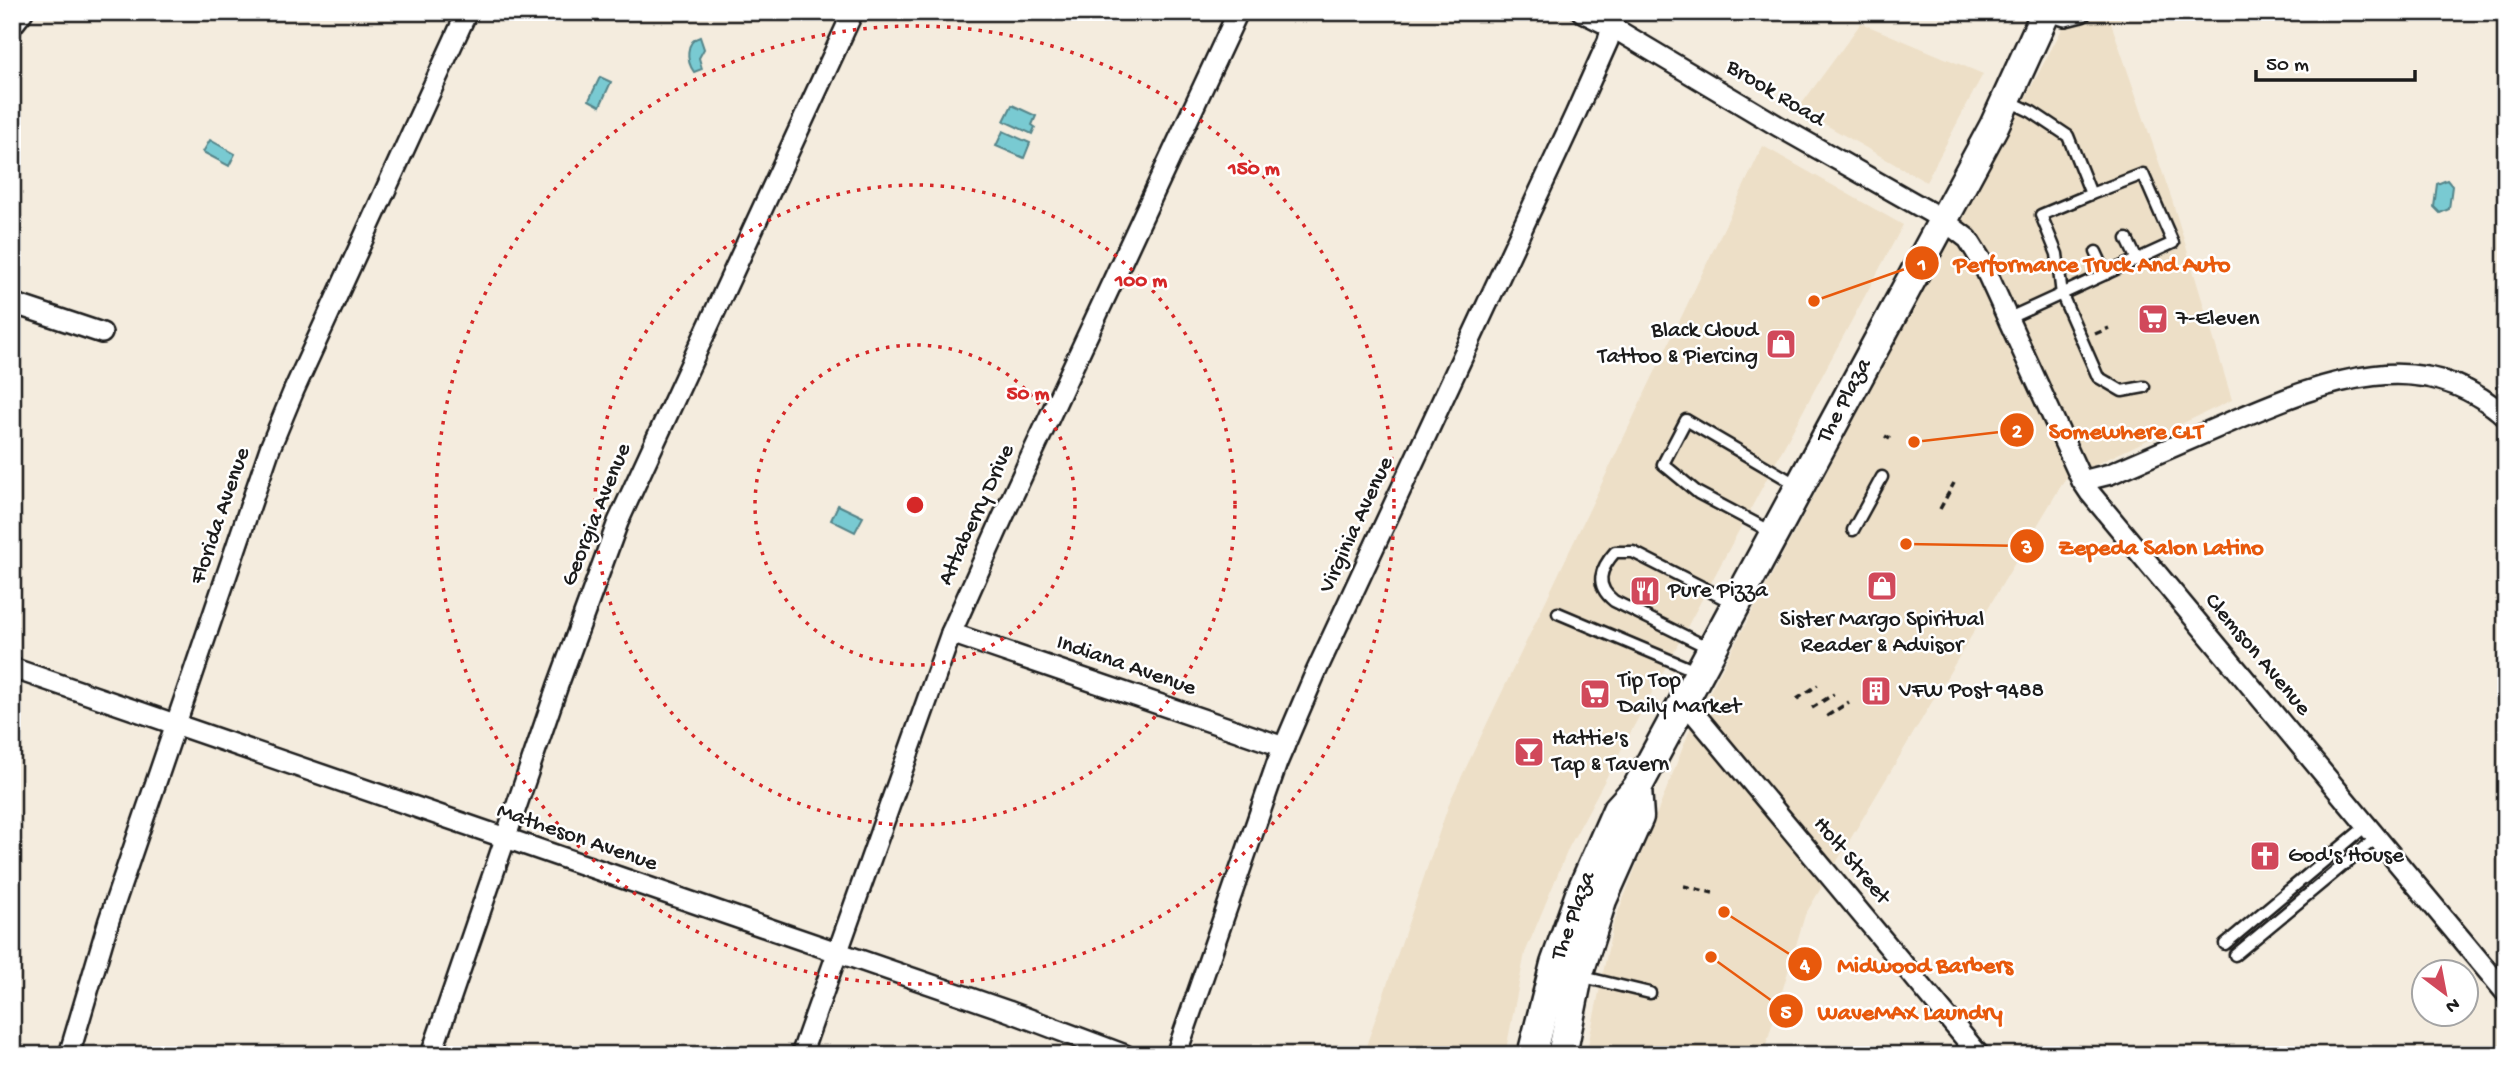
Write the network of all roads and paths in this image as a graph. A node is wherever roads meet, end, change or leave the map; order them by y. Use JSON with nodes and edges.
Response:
{"nodes":[{"id":1,"x":23,"y":12,"type":"edge"},
{"id":2,"x":467,"y":12,"type":"edge"},
{"id":3,"x":853,"y":12,"type":"edge"},
{"id":4,"x":1238,"y":12,"type":"edge"},
{"id":5,"x":1581,"y":12,"type":"edge"},
{"id":6,"x":2046,"y":12,"type":"edge"},
{"id":7,"x":2052,"y":12,"type":"edge"},
{"id":8,"x":2081,"y":12,"type":"edge"},
{"id":9,"x":1614,"y":20,"type":"edge"},
{"id":10,"x":12,"y":26,"type":"edge"},
{"id":11,"x":2006,"y":99,"type":"junction"},
{"id":12,"x":2091,"y":194,"type":"junction"},
{"id":13,"x":1942,"y":219,"type":"junction"},
{"id":14,"x":2127,"y":239,"type":"dead end"},
{"id":15,"x":2096,"y":252,"type":"dead end"},
{"id":16,"x":2137,"y":260,"type":"junction"},
{"id":17,"x":2106,"y":274,"type":"junction"},
{"id":18,"x":2062,"y":295,"type":"junction"},
{"id":19,"x":12,"y":303,"type":"edge"},
{"id":20,"x":2008,"y":318,"type":"junction"},
{"id":21,"x":102,"y":333,"type":"dead end"},
{"id":22,"x":2144,"y":387,"type":"dead end"},
{"id":23,"x":2506,"y":417,"type":"edge"},
{"id":24,"x":1882,"y":477,"type":"dead end"},
{"id":25,"x":2082,"y":481,"type":"junction"},
{"id":26,"x":1954,"y":483,"type":"dead end"},
{"id":27,"x":1800,"y":486,"type":"junction"},
{"id":28,"x":1940,"y":509,"type":"dead end"},
{"id":29,"x":1853,"y":530,"type":"dead end"},
{"id":30,"x":1775,"y":533,"type":"junction"},
{"id":31,"x":1735,"y":605,"type":"junction"},
{"id":32,"x":1558,"y":613,"type":"dead end"},
{"id":33,"x":951,"y":633,"type":"junction"},
{"id":34,"x":1705,"y":661,"type":"junction"},
{"id":35,"x":12,"y":668,"type":"edge"},
{"id":36,"x":1818,"y":685,"type":"dead end"},
{"id":37,"x":1834,"y":694,"type":"dead end"},
{"id":38,"x":1797,"y":699,"type":"dead end"},
{"id":39,"x":1683,"y":700,"type":"junction"},
{"id":40,"x":1849,"y":702,"type":"dead end"},
{"id":41,"x":1812,"y":708,"type":"dead end"},
{"id":42,"x":1827,"y":716,"type":"dead end"},
{"id":43,"x":177,"y":723,"type":"junction"},
{"id":44,"x":1284,"y":747,"type":"junction"},
{"id":45,"x":1637,"y":788,"type":"junction"},
{"id":46,"x":2371,"y":832,"type":"junction"},
{"id":47,"x":505,"y":839,"type":"junction"},
{"id":48,"x":1684,"y":886,"type":"dead end"},
{"id":49,"x":1713,"y":893,"type":"dead end"},
{"id":50,"x":2225,"y":944,"type":"dead end"},
{"id":51,"x":837,"y":953,"type":"junction"},
{"id":52,"x":2235,"y":955,"type":"dead end"},
{"id":53,"x":1578,"y":976,"type":"junction"},
{"id":54,"x":1650,"y":993,"type":"dead end"},
{"id":55,"x":2506,"y":993,"type":"edge"},
{"id":56,"x":69,"y":1055,"type":"edge"},
{"id":57,"x":430,"y":1055,"type":"edge"},
{"id":58,"x":801,"y":1055,"type":"edge"},
{"id":59,"x":1125,"y":1055,"type":"edge"},
{"id":60,"x":1176,"y":1055,"type":"edge"},
{"id":61,"x":1532,"y":1055,"type":"edge"},
{"id":62,"x":1562,"y":1055,"type":"edge"},
{"id":63,"x":1979,"y":1055,"type":"edge"}],
"edges":[{"from":1,"to":10,"type":"street"},
{"from":2,"to":43,"type":"street","name":"Florida Avenue"},
{"from":3,"to":47,"type":"street","name":"Georgia Avenue"},
{"from":4,"to":33,"type":"street","name":"Attaberry Drive"},
{"from":5,"to":9,"type":"street","name":"Brook Road"},
{"from":6,"to":11,"type":"main road","name":"The Plaza"},
{"from":7,"to":8,"type":"street"},
{"from":9,"to":13,"type":"street","name":"Brook Road"},
{"from":9,"to":44,"type":"street","name":"Virginia Avenue"},
{"from":11,"to":12,"type":"lane"},
{"from":11,"to":13,"type":"main road","name":"The Plaza"},
{"from":12,"to":16,"type":"lane"},
{"from":12,"to":18,"type":"lane"},
{"from":13,"to":20,"type":"street","name":"Clemson Avenue"},
{"from":13,"to":27,"type":"main road","name":"The Plaza"},
{"from":14,"to":16,"type":"lane"},
{"from":15,"to":17,"type":"lane"},
{"from":16,"to":17,"type":"lane"},
{"from":17,"to":18,"type":"lane"},
{"from":18,"to":20,"type":"lane"},
{"from":18,"to":22,"type":"lane"},
{"from":19,"to":21,"type":"street"},
{"from":20,"to":25,"type":"street","name":"Clemson Avenue"},
{"from":23,"to":25,"type":"street"},
{"from":24,"to":29,"type":"lane"},
{"from":25,"to":46,"type":"street","name":"Clemson Avenue"},
{"from":26,"to":28,"type":"path"},
{"from":27,"to":30,"type":"main road","name":"The Plaza"},
{"from":27,"to":30,"type":"lane"},
{"from":30,"to":31,"type":"main road","name":"The Plaza"},
{"from":31,"to":34,"type":"main road","name":"The Plaza"},
{"from":31,"to":34,"type":"lane"},
{"from":32,"to":34,"type":"lane"},
{"from":33,"to":44,"type":"street","name":"Indiana Avenue"},
{"from":33,"to":51,"type":"street","name":"Attaberry Drive"},
{"from":34,"to":39,"type":"main road","name":"The Plaza"},
{"from":35,"to":43,"type":"street","name":"Matheson Avenue"},
{"from":36,"to":38,"type":"path"},
{"from":37,"to":41,"type":"path"},
{"from":39,"to":45,"type":"main road","name":"The Plaza"},
{"from":39,"to":63,"type":"street","name":"Holt Street"},
{"from":40,"to":42,"type":"path"},
{"from":43,"to":47,"type":"street","name":"Matheson Avenue"},
{"from":43,"to":56,"type":"street","name":"Florida Avenue"},
{"from":44,"to":60,"type":"street","name":"Virginia Avenue"},
{"from":45,"to":53,"type":"main road","name":"The Plaza"},
{"from":45,"to":61,"type":"main road","name":"The Plaza"},
{"from":46,"to":50,"type":"lane"},
{"from":46,"to":52,"type":"lane"},
{"from":46,"to":55,"type":"street","name":"Clemson Avenue"},
{"from":47,"to":51,"type":"street","name":"Matheson Avenue"},
{"from":47,"to":57,"type":"street","name":"Georgia Avenue"},
{"from":48,"to":49,"type":"path"},
{"from":51,"to":58,"type":"street","name":"Attaberry Drive"},
{"from":51,"to":59,"type":"street","name":"Matheson Avenue"},
{"from":53,"to":54,"type":"lane"},
{"from":53,"to":62,"type":"main road","name":"The Plaza"}]}
